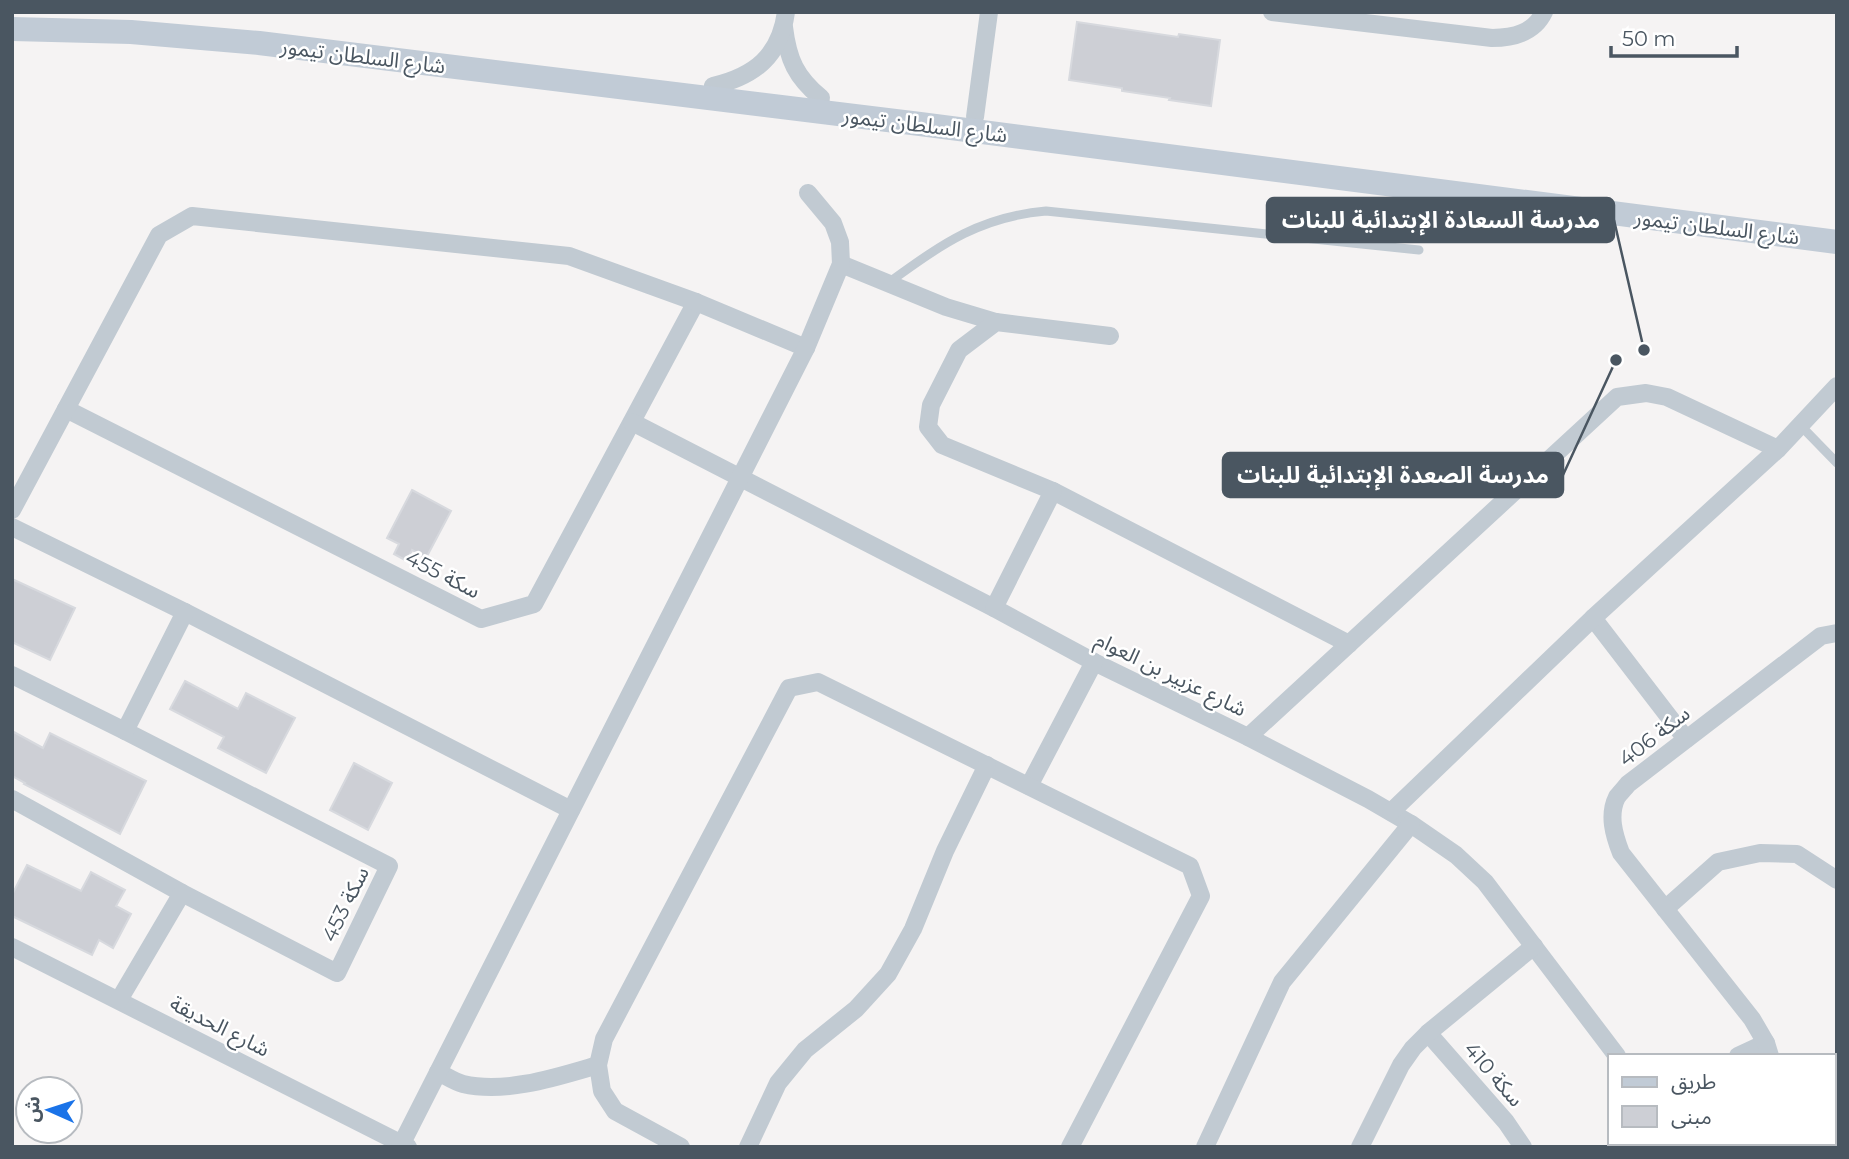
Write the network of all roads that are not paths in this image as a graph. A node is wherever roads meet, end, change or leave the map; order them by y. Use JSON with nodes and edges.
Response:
{"nodes":[{"id":1,"x":989,"y":12,"type":"edge"},
{"id":2,"x":1272,"y":12,"type":"edge"},
{"id":3,"x":1544,"y":12,"type":"edge"},
{"id":4,"x":12,"y":16,"type":"edge"},
{"id":5,"x":785,"y":20,"type":"edge"},
{"id":6,"x":12,"y":29,"type":"edge"},
{"id":7,"x":713,"y":86,"type":"junction"},
{"id":8,"x":821,"y":98,"type":"junction"},
{"id":9,"x":975,"y":117,"type":"junction"},
{"id":10,"x":808,"y":193,"type":"dead end"},
{"id":11,"x":1837,"y":229,"type":"edge"},
{"id":12,"x":1837,"y":242,"type":"edge"},
{"id":13,"x":1419,"y":250,"type":"dead end"},
{"id":14,"x":841,"y":264,"type":"junction"},
{"id":15,"x":888,"y":283,"type":"junction"},
{"id":16,"x":696,"y":302,"type":"junction"},
{"id":17,"x":996,"y":322,"type":"junction"},
{"id":18,"x":1110,"y":336,"type":"dead end"},
{"id":19,"x":806,"y":348,"type":"junction"},
{"id":20,"x":1837,"y":386,"type":"edge"},
{"id":21,"x":66,"y":409,"type":"junction"},
{"id":22,"x":632,"y":422,"type":"junction"},
{"id":23,"x":1800,"y":425,"type":"junction"},
{"id":24,"x":1778,"y":449,"type":"junction"},
{"id":25,"x":1837,"y":463,"type":"edge"},
{"id":26,"x":740,"y":478,"type":"junction"},
{"id":27,"x":1053,"y":491,"type":"junction"},
{"id":28,"x":12,"y":510,"type":"edge"},
{"id":29,"x":12,"y":527,"type":"edge"},
{"id":30,"x":994,"y":608,"type":"junction"},
{"id":31,"x":185,"y":612,"type":"junction"},
{"id":32,"x":1593,"y":618,"type":"junction"},
{"id":33,"x":1837,"y":633,"type":"edge"},
{"id":34,"x":1349,"y":644,"type":"junction"},
{"id":35,"x":1094,"y":662,"type":"junction"},
{"id":36,"x":12,"y":675,"type":"edge"},
{"id":37,"x":125,"y":731,"type":"junction"},
{"id":38,"x":1248,"y":737,"type":"junction"},
{"id":39,"x":1686,"y":739,"type":"junction"},
{"id":40,"x":987,"y":765,"type":"junction"},
{"id":41,"x":1029,"y":786,"type":"junction"},
{"id":42,"x":12,"y":799,"type":"edge"},
{"id":43,"x":571,"y":810,"type":"junction"},
{"id":44,"x":1391,"y":812,"type":"junction"},
{"id":45,"x":1410,"y":824,"type":"junction"},
{"id":46,"x":1837,"y":880,"type":"edge"},
{"id":47,"x":182,"y":893,"type":"junction"},
{"id":48,"x":1665,"y":909,"type":"junction"},
{"id":49,"x":1534,"y":946,"type":"junction"},
{"id":50,"x":12,"y":947,"type":"edge"},
{"id":51,"x":118,"y":1000,"type":"junction"},
{"id":52,"x":1428,"y":1033,"type":"junction"},
{"id":53,"x":1768,"y":1050,"type":"edge"},
{"id":54,"x":1615,"y":1054,"type":"edge"},
{"id":55,"x":1748,"y":1054,"type":"edge"},
{"id":56,"x":598,"y":1065,"type":"junction"},
{"id":57,"x":438,"y":1072,"type":"junction"},
{"id":58,"x":403,"y":1146,"type":"edge"},
{"id":59,"x":681,"y":1147,"type":"edge"},
{"id":60,"x":748,"y":1147,"type":"edge"},
{"id":61,"x":1070,"y":1147,"type":"edge"},
{"id":62,"x":1205,"y":1147,"type":"edge"},
{"id":63,"x":1360,"y":1147,"type":"edge"},
{"id":64,"x":1523,"y":1147,"type":"edge"}],
"edges":[{"from":1,"to":9,"type":"street"},
{"from":2,"to":3,"type":"street"},
{"from":4,"to":7,"type":"main road","name":"شارع السلطان تيمور"},
{"from":5,"to":7,"type":"street"},
{"from":5,"to":8,"type":"street"},
{"from":6,"to":12,"type":"main road","name":"شارع السلطان تيمور"},
{"from":7,"to":8,"type":"main road","name":"شارع السلطان تيمور"},
{"from":8,"to":9,"type":"main road","name":"شارع السلطان تيمور"},
{"from":9,"to":11,"type":"main road","name":"شارع السلطان تيمور"},
{"from":10,"to":14,"type":"street"},
{"from":13,"to":15,"type":"lane"},
{"from":14,"to":15,"type":"street"},
{"from":14,"to":19,"type":"street"},
{"from":15,"to":17,"type":"street"},
{"from":16,"to":19,"type":"street"},
{"from":16,"to":21,"type":"street"},
{"from":16,"to":22,"type":"street","name":"سكة 455"},
{"from":17,"to":18,"type":"street"},
{"from":17,"to":27,"type":"street"},
{"from":19,"to":26,"type":"street"},
{"from":20,"to":23,"type":"street"},
{"from":21,"to":22,"type":"street","name":"سكة 455"},
{"from":21,"to":28,"type":"street"},
{"from":22,"to":26,"type":"street","name":"شارع عزبير بن العوام"},
{"from":23,"to":24,"type":"street"},
{"from":23,"to":25,"type":"lane"},
{"from":24,"to":32,"type":"street"},
{"from":24,"to":34,"type":"street"},
{"from":26,"to":30,"type":"street","name":"شارع عزبير بن العوام"},
{"from":26,"to":43,"type":"street"},
{"from":27,"to":30,"type":"street"},
{"from":27,"to":34,"type":"street"},
{"from":29,"to":31,"type":"street"},
{"from":30,"to":35,"type":"street","name":"شارع عزبير بن العوام"},
{"from":31,"to":37,"type":"street"},
{"from":31,"to":43,"type":"street"},
{"from":32,"to":39,"type":"street"},
{"from":32,"to":44,"type":"street"},
{"from":33,"to":39,"type":"street","name":"سكة 406"},
{"from":34,"to":38,"type":"street"},
{"from":35,"to":38,"type":"street","name":"شارع عزبير بن العوام"},
{"from":35,"to":41,"type":"street"},
{"from":36,"to":37,"type":"street","name":"سكة 453"},
{"from":37,"to":47,"type":"street","name":"سكة 453"},
{"from":38,"to":44,"type":"street","name":"شارع عزبير بن العوام"},
{"from":39,"to":48,"type":"street","name":"سكة 406"},
{"from":40,"to":41,"type":"street"},
{"from":40,"to":56,"type":"street"},
{"from":40,"to":60,"type":"street"},
{"from":41,"to":61,"type":"street"},
{"from":42,"to":47,"type":"street","name":"سكة 453"},
{"from":43,"to":57,"type":"street"},
{"from":44,"to":45,"type":"street","name":"شارع عزبير بن العوام"},
{"from":45,"to":49,"type":"street","name":"شارع عزبير بن العوام"},
{"from":45,"to":62,"type":"street"},
{"from":46,"to":48,"type":"street"},
{"from":47,"to":51,"type":"street"},
{"from":48,"to":53,"type":"street","name":"سكة 406"},
{"from":49,"to":52,"type":"street"},
{"from":49,"to":54,"type":"street","name":"شارع عزبير بن العوام"},
{"from":50,"to":51,"type":"street","name":"شارع الحديقة"},
{"from":51,"to":58,"type":"street","name":"شارع الحديقة"},
{"from":52,"to":63,"type":"street"},
{"from":52,"to":64,"type":"street","name":"سكة 410"},
{"from":53,"to":55,"type":"street"},
{"from":56,"to":57,"type":"street"},
{"from":56,"to":59,"type":"street"},
{"from":57,"to":58,"type":"street"}]}
